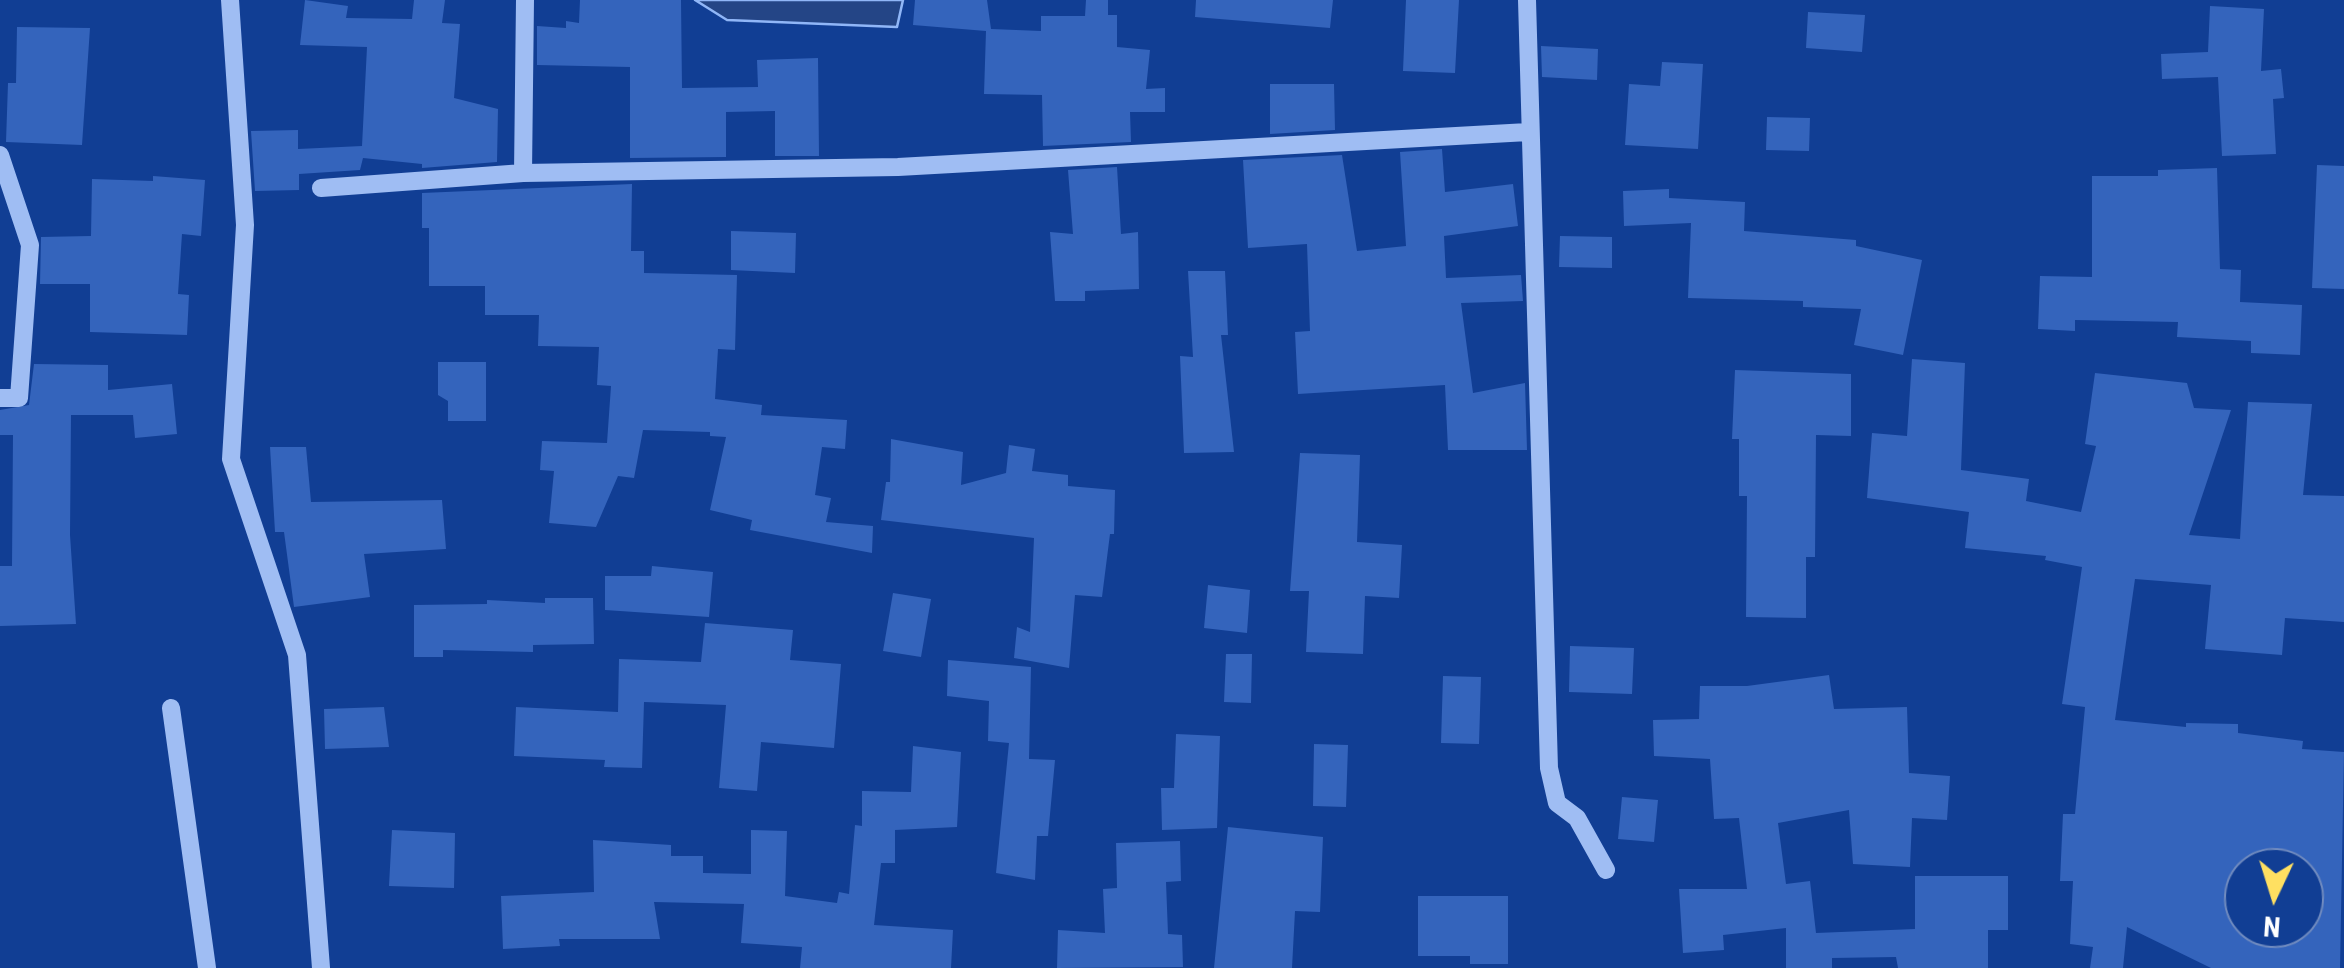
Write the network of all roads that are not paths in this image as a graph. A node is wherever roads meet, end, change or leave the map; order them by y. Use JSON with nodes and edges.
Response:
{"nodes":[{"id":1,"x":230,"y":0,"type":"edge"},
{"id":2,"x":525,"y":0,"type":"edge"},
{"id":3,"x":1527,"y":0,"type":"edge"},
{"id":4,"x":1528,"y":132,"type":"junction"},
{"id":5,"x":0,"y":156,"type":"edge"},
{"id":6,"x":522,"y":172,"type":"junction"},
{"id":7,"x":321,"y":188,"type":"dead end"},
{"id":8,"x":0,"y":398,"type":"edge"},
{"id":9,"x":171,"y":708,"type":"dead end"},
{"id":10,"x":1606,"y":870,"type":"dead end"},
{"id":11,"x":208,"y":968,"type":"edge"},
{"id":12,"x":321,"y":968,"type":"edge"}],
"edges":[{"from":1,"to":12,"type":"street"},
{"from":2,"to":6,"type":"street"},
{"from":3,"to":4,"type":"street"},
{"from":4,"to":6,"type":"street"},
{"from":4,"to":10,"type":"street"},
{"from":5,"to":8,"type":"street"},
{"from":6,"to":7,"type":"street"},
{"from":9,"to":11,"type":"street"}]}
